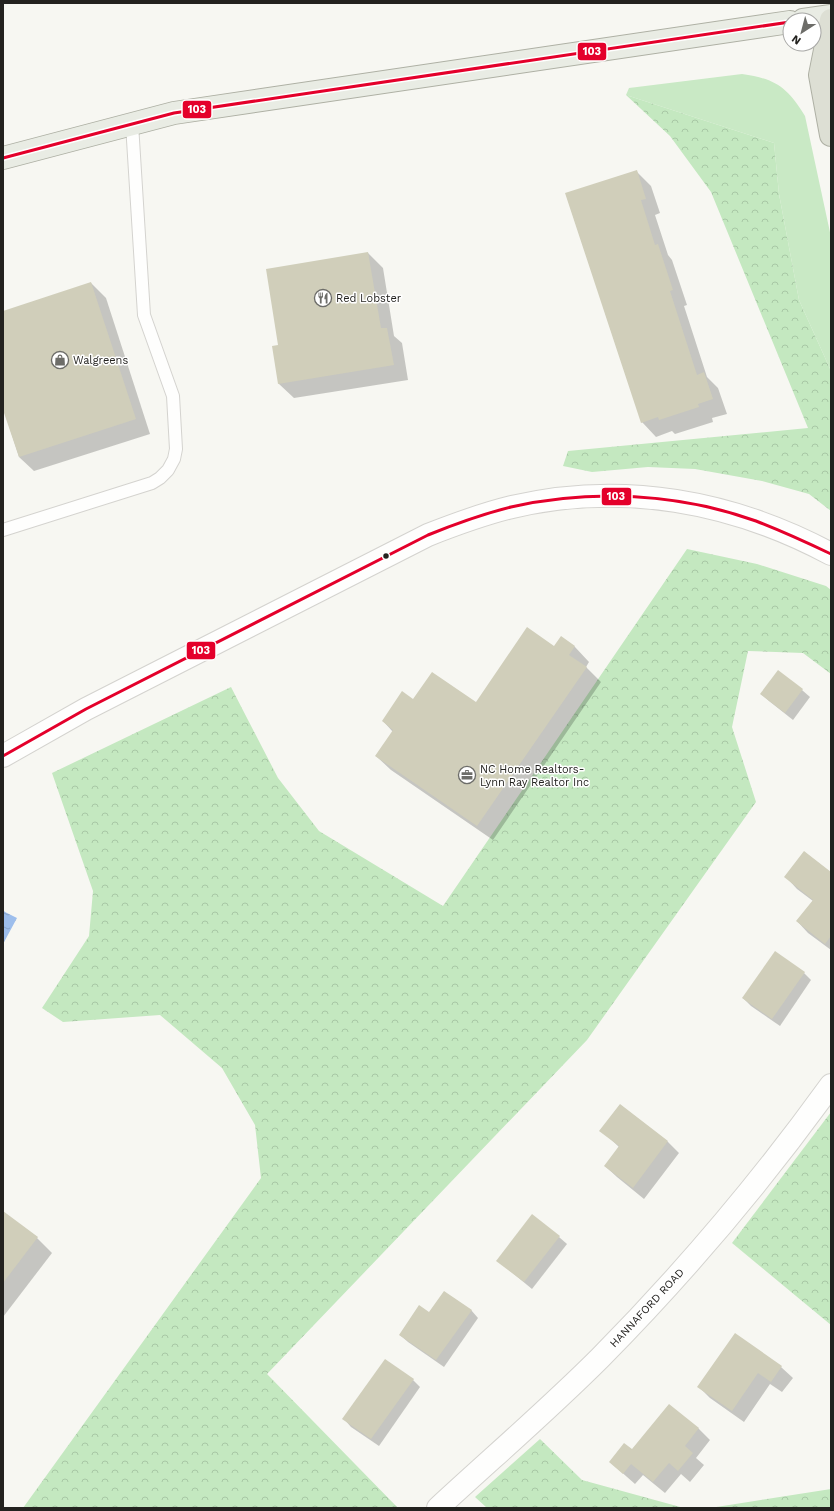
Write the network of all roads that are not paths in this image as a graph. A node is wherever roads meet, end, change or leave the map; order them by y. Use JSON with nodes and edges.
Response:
{"nodes":[{"id":1,"x":831,"y":20,"type":"edge"},
{"id":2,"x":782,"y":23,"type":"edge"},
{"id":3,"x":132,"y":124,"type":"junction"},
{"id":4,"x":831,"y":135,"type":"edge"},
{"id":5,"x":3,"y":158,"type":"edge"},
{"id":6,"x":3,"y":530,"type":"edge"},
{"id":7,"x":831,"y":554,"type":"edge"},
{"id":8,"x":3,"y":755,"type":"edge"},
{"id":9,"x":831,"y":1085,"type":"edge"},
{"id":10,"x":438,"y":1508,"type":"edge"}],
"edges":[{"from":1,"to":4,"type":"highway"},
{"from":2,"to":3,"type":"main road"},
{"from":3,"to":5,"type":"main road"},
{"from":3,"to":6,"type":"lane"},
{"from":7,"to":8,"type":"street"},
{"from":9,"to":10,"type":"street","name":"HANNAFORD ROAD"}]}
